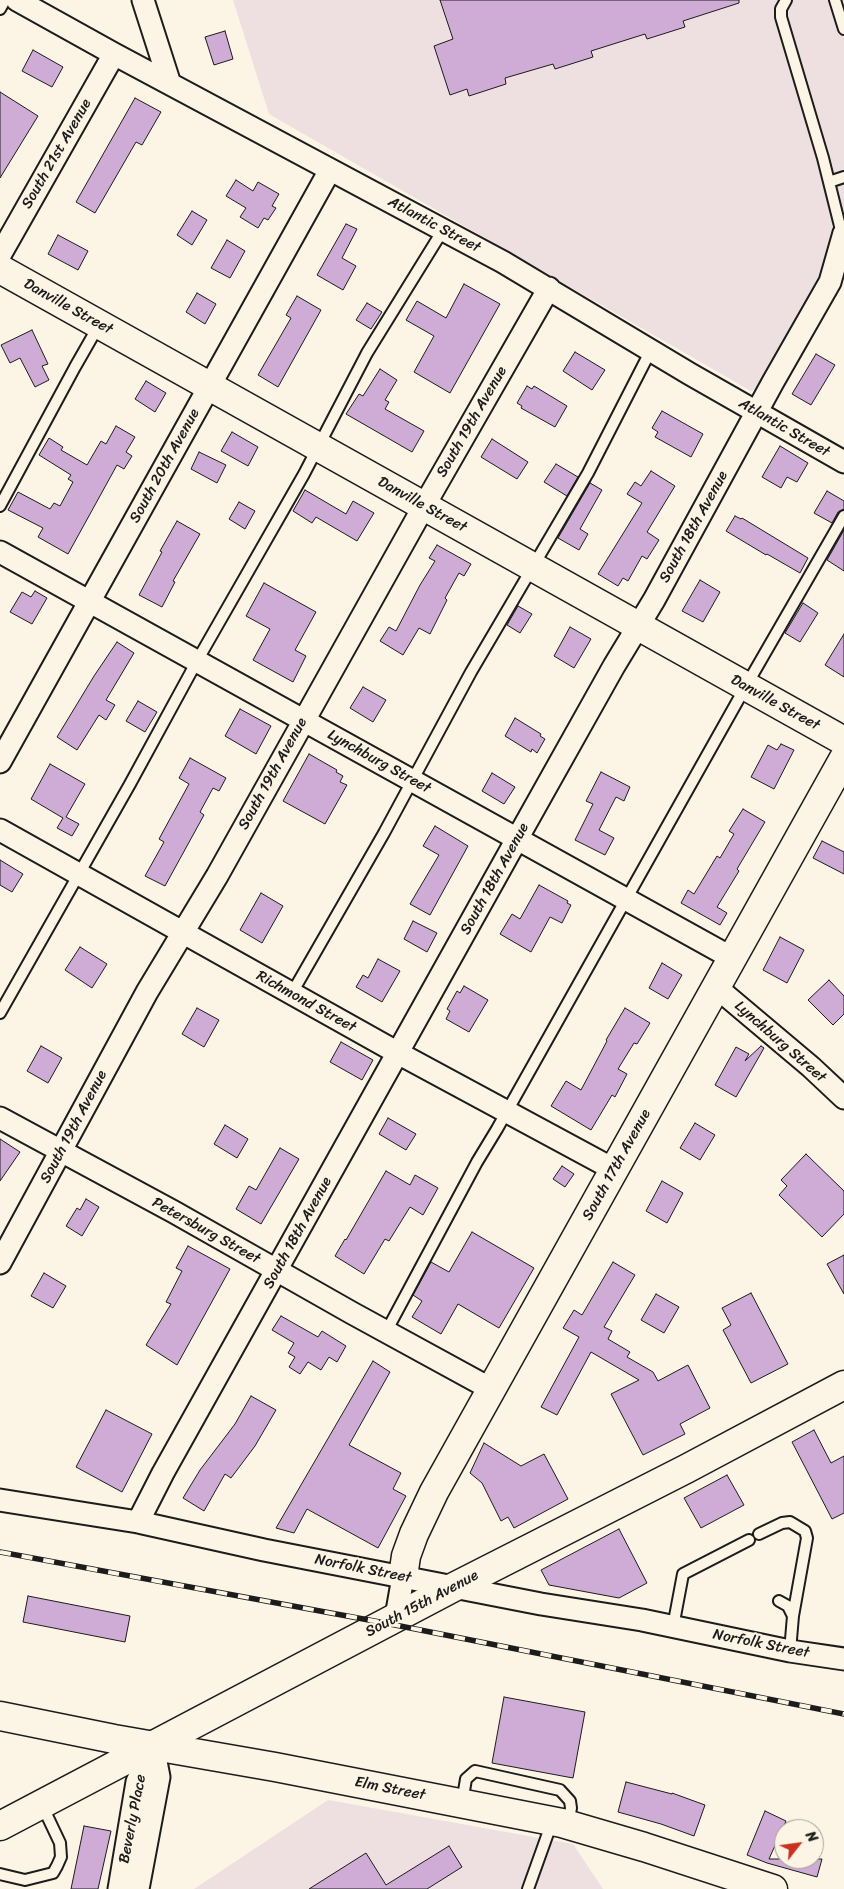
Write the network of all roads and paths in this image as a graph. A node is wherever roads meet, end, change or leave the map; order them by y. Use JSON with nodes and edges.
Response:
{"nodes":[{"id":1,"x":5,"y":0,"type":"edge"},
{"id":2,"x":17,"y":0,"type":"edge"},
{"id":3,"x":142,"y":0,"type":"edge"},
{"id":4,"x":786,"y":0,"type":"edge"},
{"id":5,"x":835,"y":0,"type":"edge"},
{"id":6,"x":0,"y":10,"type":"edge"},
{"id":7,"x":844,"y":29,"type":"edge"},
{"id":8,"x":114,"y":54,"type":"junction"},
{"id":9,"x":170,"y":84,"type":"junction"},
{"id":10,"x":330,"y":170,"type":"junction"},
{"id":11,"x":844,"y":177,"type":"edge"},
{"id":12,"x":829,"y":182,"type":"junction"},
{"id":13,"x":443,"y":230,"type":"junction"},
{"id":14,"x":844,"y":232,"type":"edge"},
{"id":15,"x":0,"y":254,"type":"edge"},
{"id":16,"x":0,"y":269,"type":"edge"},
{"id":17,"x":549,"y":288,"type":"junction"},
{"id":18,"x":99,"y":325,"type":"junction"},
{"id":19,"x":652,"y":350,"type":"junction"},
{"id":20,"x":210,"y":386,"type":"junction"},
{"id":21,"x":757,"y":413,"type":"junction"},
{"id":22,"x":318,"y":447,"type":"junction"},
{"id":23,"x":844,"y":462,"type":"edge"},
{"id":24,"x":0,"y":506,"type":"edge"},
{"id":25,"x":424,"y":506,"type":"junction"},
{"id":26,"x":844,"y":516,"type":"edge"},
{"id":27,"x":0,"y":552,"type":"edge"},
{"id":28,"x":532,"y":566,"type":"junction"},
{"id":29,"x":90,"y":601,"type":"junction"},
{"id":30,"x":638,"y":626,"type":"junction"},
{"id":31,"x":197,"y":661,"type":"junction"},
{"id":32,"x":746,"y":686,"type":"junction"},
{"id":33,"x":303,"y":720,"type":"junction"},
{"id":34,"x":844,"y":741,"type":"edge"},
{"id":35,"x":844,"y":758,"type":"edge"},
{"id":36,"x":0,"y":762,"type":"edge"},
{"id":37,"x":412,"y":781,"type":"junction"},
{"id":38,"x":0,"y":830,"type":"edge"},
{"id":39,"x":517,"y":840,"type":"junction"},
{"id":40,"x":78,"y":874,"type":"junction"},
{"id":41,"x":626,"y":901,"type":"junction"},
{"id":42,"x":182,"y":933,"type":"junction"},
{"id":43,"x":732,"y":958,"type":"junction"},
{"id":44,"x":716,"y":987,"type":"junction"},
{"id":45,"x":292,"y":993,"type":"junction"},
{"id":46,"x":0,"y":1013,"type":"edge"},
{"id":47,"x":398,"y":1054,"type":"junction"},
{"id":48,"x":844,"y":1098,"type":"edge"},
{"id":49,"x":506,"y":1113,"type":"junction"},
{"id":50,"x":0,"y":1118,"type":"edge"},
{"id":51,"x":60,"y":1151,"type":"junction"},
{"id":52,"x":613,"y":1170,"type":"junction"},
{"id":53,"x":0,"y":1263,"type":"edge"},
{"id":54,"x":276,"y":1270,"type":"junction"},
{"id":55,"x":386,"y":1332,"type":"junction"},
{"id":56,"x":844,"y":1385,"type":"edge"},
{"id":57,"x":491,"y":1389,"type":"junction"},
{"id":58,"x":0,"y":1500,"type":"edge"},
{"id":59,"x":138,"y":1522,"type":"junction"},
{"id":60,"x":759,"y":1534,"type":"dead end"},
{"id":61,"x":749,"y":1540,"type":"dead end"},
{"id":62,"x":402,"y":1577,"type":"junction"},
{"id":63,"x":454,"y":1587,"type":"junction"},
{"id":64,"x":779,"y":1601,"type":"dead end"},
{"id":65,"x":793,"y":1616,"type":"junction"},
{"id":66,"x":396,"y":1618,"type":"junction"},
{"id":67,"x":673,"y":1627,"type":"junction"},
{"id":68,"x":790,"y":1651,"type":"junction"},
{"id":69,"x":844,"y":1659,"type":"edge"},
{"id":70,"x":0,"y":1716,"type":"edge"},
{"id":71,"x":153,"y":1746,"type":"junction"},
{"id":72,"x":42,"y":1804,"type":"junction"},
{"id":73,"x":560,"y":1823,"type":"junction"},
{"id":74,"x":0,"y":1826,"type":"edge"},
{"id":75,"x":0,"y":1874,"type":"edge"},
{"id":76,"x":119,"y":1889,"type":"edge"},
{"id":77,"x":138,"y":1889,"type":"edge"},
{"id":78,"x":528,"y":1889,"type":"edge"},
{"id":79,"x":773,"y":1889,"type":"edge"}],
"edges":[{"from":1,"to":6,"type":"lane"},
{"from":2,"to":8,"type":"street","name":"Atlantic Street"},
{"from":3,"to":9,"type":"street"},
{"from":4,"to":12,"type":"lane"},
{"from":5,"to":7,"type":"lane"},
{"from":8,"to":9,"type":"street","name":"Atlantic Street"},
{"from":8,"to":15,"type":"street","name":"South 21st Avenue"},
{"from":9,"to":10,"type":"street","name":"Atlantic Street"},
{"from":10,"to":13,"type":"street","name":"Atlantic Street"},
{"from":10,"to":20,"type":"street","name":"South 20th Avenue"},
{"from":11,"to":12,"type":"lane"},
{"from":12,"to":14,"type":"lane"},
{"from":13,"to":17,"type":"street","name":"Atlantic Street"},
{"from":13,"to":22,"type":"lane"},
{"from":14,"to":21,"type":"street","name":"South 18th Avenue"},
{"from":16,"to":18,"type":"street","name":"Danville Street"},
{"from":17,"to":19,"type":"street","name":"Atlantic Street"},
{"from":17,"to":25,"type":"street","name":"South 19th Avenue"},
{"from":18,"to":20,"type":"street","name":"Danville Street"},
{"from":18,"to":24,"type":"lane"},
{"from":19,"to":21,"type":"street","name":"Atlantic Street"},
{"from":19,"to":28,"type":"lane"},
{"from":20,"to":22,"type":"street","name":"Danville Street"},
{"from":20,"to":29,"type":"street","name":"South 20th Avenue"},
{"from":21,"to":23,"type":"street","name":"Atlantic Street"},
{"from":21,"to":30,"type":"street","name":"South 18th Avenue"},
{"from":22,"to":25,"type":"street","name":"Danville Street"},
{"from":22,"to":31,"type":"lane"},
{"from":25,"to":28,"type":"street","name":"Danville Street"},
{"from":25,"to":33,"type":"street","name":"South 19th Avenue"},
{"from":26,"to":32,"type":"lane"},
{"from":27,"to":29,"type":"street","name":"Lynchburg Street"},
{"from":28,"to":30,"type":"street","name":"Danville Street"},
{"from":28,"to":37,"type":"lane"},
{"from":29,"to":31,"type":"street","name":"Lynchburg Street"},
{"from":29,"to":36,"type":"street","name":"South 20th Avenue"},
{"from":30,"to":32,"type":"street","name":"Danville Street"},
{"from":30,"to":39,"type":"street","name":"South 18th Avenue"},
{"from":31,"to":33,"type":"street","name":"Lynchburg Street"},
{"from":31,"to":40,"type":"lane"},
{"from":32,"to":34,"type":"street","name":"Danville Street"},
{"from":32,"to":41,"type":"lane"},
{"from":33,"to":37,"type":"street","name":"Lynchburg Street"},
{"from":33,"to":42,"type":"street","name":"South 19th Avenue"},
{"from":35,"to":43,"type":"street","name":"South 17th Avenue"},
{"from":37,"to":39,"type":"street","name":"Lynchburg Street"},
{"from":37,"to":45,"type":"lane"},
{"from":38,"to":40,"type":"street","name":"Richmond Street"},
{"from":39,"to":41,"type":"street","name":"Lynchburg Street"},
{"from":39,"to":47,"type":"street","name":"South 18th Avenue"},
{"from":40,"to":42,"type":"street","name":"Richmond Street"},
{"from":40,"to":46,"type":"lane"},
{"from":41,"to":43,"type":"street","name":"Lynchburg Street"},
{"from":41,"to":49,"type":"lane"},
{"from":42,"to":45,"type":"street","name":"Richmond Street"},
{"from":42,"to":51,"type":"street","name":"South 19th Avenue"},
{"from":43,"to":44,"type":"street","name":"South 17th Avenue"},
{"from":44,"to":48,"type":"street","name":"Lynchburg Street"},
{"from":44,"to":52,"type":"street","name":"South 17th Avenue"},
{"from":45,"to":47,"type":"street","name":"Richmond Street"},
{"from":47,"to":49,"type":"street","name":"Richmond Street"},
{"from":47,"to":54,"type":"street","name":"South 18th Avenue"},
{"from":49,"to":52,"type":"street","name":"Richmond Street"},
{"from":49,"to":55,"type":"lane"},
{"from":50,"to":51,"type":"street","name":"Petersburg Street"},
{"from":51,"to":53,"type":"street","name":"South 19th Avenue"},
{"from":51,"to":54,"type":"street","name":"Petersburg Street"},
{"from":52,"to":57,"type":"street","name":"South 17th Avenue"},
{"from":54,"to":55,"type":"street","name":"Petersburg Street"},
{"from":54,"to":59,"type":"street","name":"South 18th Avenue"},
{"from":55,"to":57,"type":"street","name":"Petersburg Street"},
{"from":56,"to":63,"type":"street","name":"South 15th Avenue"},
{"from":57,"to":62,"type":"street","name":"South 17th Avenue"},
{"from":58,"to":59,"type":"street","name":"Norfolk Street"},
{"from":59,"to":62,"type":"street","name":"Norfolk Street"},
{"from":60,"to":65,"type":"lane"},
{"from":61,"to":67,"type":"lane"},
{"from":62,"to":63,"type":"street","name":"Norfolk Street"},
{"from":62,"to":66,"type":"street"},
{"from":63,"to":66,"type":"street","name":"South 15th Avenue"},
{"from":63,"to":67,"type":"street","name":"Norfolk Street"},
{"from":64,"to":65,"type":"lane"},
{"from":65,"to":68,"type":"lane"},
{"from":66,"to":71,"type":"street","name":"South 15th Avenue"},
{"from":67,"to":68,"type":"street","name":"Norfolk Street"},
{"from":68,"to":69,"type":"street","name":"Norfolk Street"},
{"from":70,"to":71,"type":"street","name":"Elm Street"},
{"from":71,"to":72,"type":"street","name":"South 15th Avenue"},
{"from":71,"to":73,"type":"street","name":"Elm Street"},
{"from":71,"to":76,"type":"street","name":"Beverly Place"},
{"from":71,"to":77,"type":"street","name":"Beverly Place"},
{"from":72,"to":74,"type":"street","name":"South 15th Avenue"},
{"from":72,"to":75,"type":"lane"},
{"from":73,"to":78,"type":"lane"},
{"from":73,"to":79,"type":"street","name":"Elm Street"}]}
